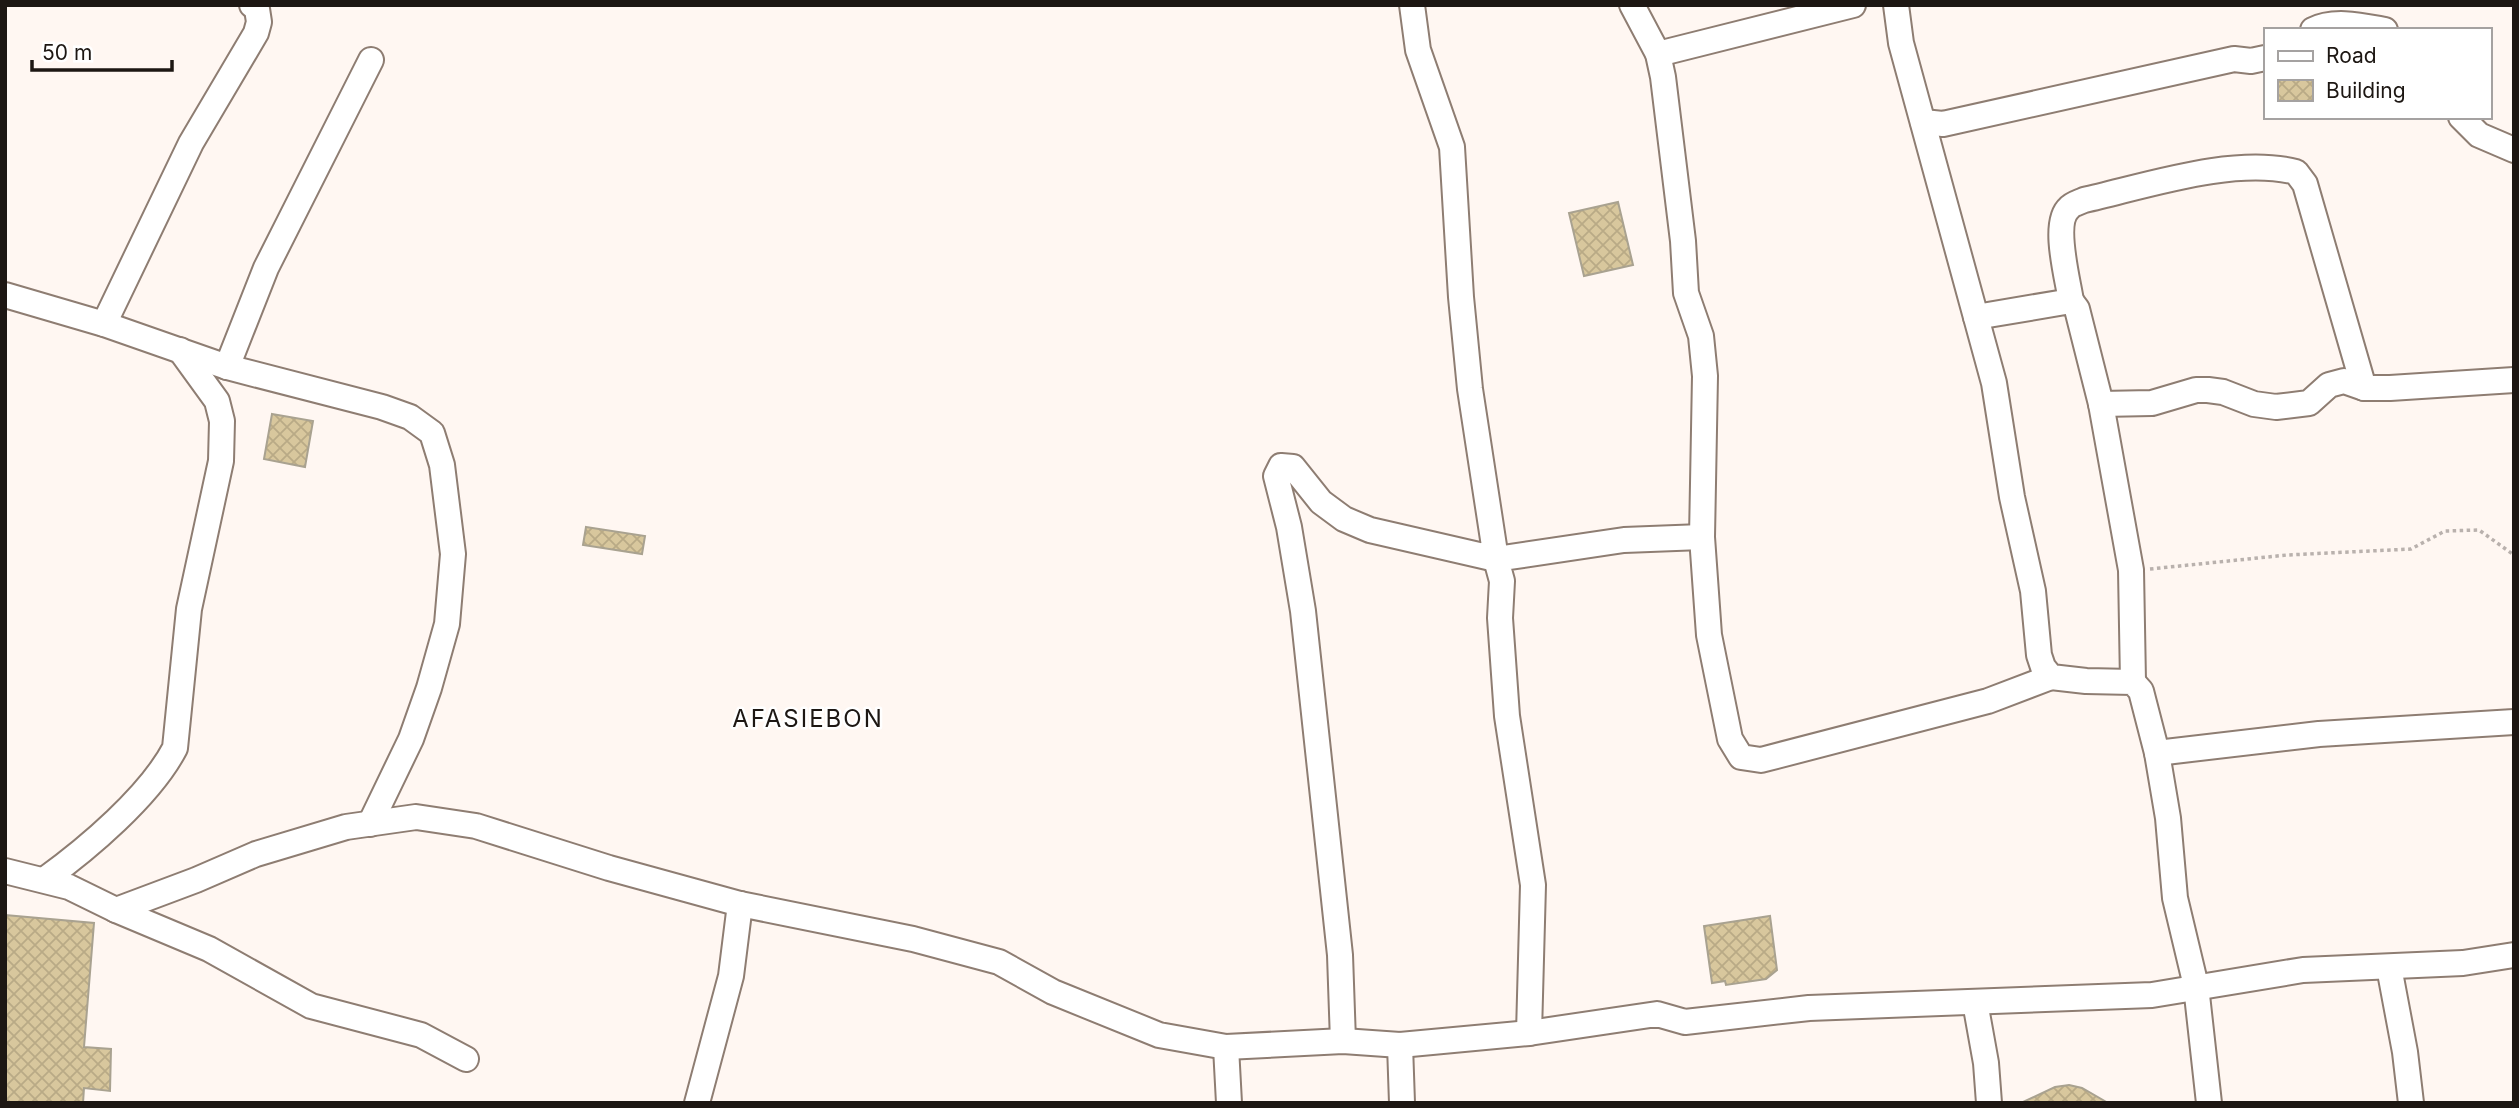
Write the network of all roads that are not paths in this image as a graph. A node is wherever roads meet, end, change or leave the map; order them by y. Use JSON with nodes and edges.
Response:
{"nodes":[{"id":1,"x":253,"y":5,"type":"edge"},
{"id":2,"x":1412,"y":5,"type":"edge"},
{"id":3,"x":1632,"y":5,"type":"edge"},
{"id":4,"x":1853,"y":5,"type":"edge"},
{"id":5,"x":1896,"y":5,"type":"edge"},
{"id":6,"x":2317,"y":28,"type":"edge"},
{"id":7,"x":2372,"y":28,"type":"edge"},
{"id":8,"x":1658,"y":54,"type":"junction"},
{"id":9,"x":2264,"y":58,"type":"edge"},
{"id":10,"x":371,"y":60,"type":"dead end"},
{"id":11,"x":2463,"y":119,"type":"edge"},
{"id":12,"x":1923,"y":122,"type":"junction"},
{"id":13,"x":2514,"y":150,"type":"edge"},
{"id":14,"x":5,"y":295,"type":"edge"},
{"id":15,"x":2071,"y":301,"type":"junction"},
{"id":16,"x":1976,"y":317,"type":"junction"},
{"id":17,"x":104,"y":324,"type":"junction"},
{"id":18,"x":180,"y":350,"type":"junction"},
{"id":19,"x":227,"y":367,"type":"junction"},
{"id":20,"x":253,"y":374,"type":"junction"},
{"id":21,"x":2514,"y":380,"type":"edge"},
{"id":22,"x":2364,"y":388,"type":"junction"},
{"id":23,"x":217,"y":401,"type":"junction"},
{"id":24,"x":2101,"y":404,"type":"junction"},
{"id":25,"x":1702,"y":537,"type":"junction"},
{"id":26,"x":1496,"y":559,"type":"junction"},
{"id":27,"x":2052,"y":677,"type":"junction"},
{"id":28,"x":2133,"y":682,"type":"junction"},
{"id":29,"x":2514,"y":722,"type":"edge"},
{"id":30,"x":2157,"y":752,"type":"junction"},
{"id":31,"x":370,"y":824,"type":"junction"},
{"id":32,"x":5,"y":871,"type":"edge"},
{"id":33,"x":44,"y":880,"type":"junction"},
{"id":34,"x":740,"y":904,"type":"junction"},
{"id":35,"x":116,"y":910,"type":"junction"},
{"id":36,"x":2514,"y":955,"type":"edge"},
{"id":37,"x":2389,"y":967,"type":"junction"},
{"id":38,"x":2196,"y":986,"type":"junction"},
{"id":39,"x":1975,"y":1002,"type":"junction"},
{"id":40,"x":1529,"y":1033,"type":"junction"},
{"id":41,"x":1343,"y":1041,"type":"junction"},
{"id":42,"x":1400,"y":1045,"type":"junction"},
{"id":43,"x":1226,"y":1047,"type":"junction"},
{"id":44,"x":466,"y":1059,"type":"dead end"},
{"id":45,"x":697,"y":1103,"type":"edge"},
{"id":46,"x":1229,"y":1103,"type":"edge"},
{"id":47,"x":1402,"y":1103,"type":"edge"},
{"id":48,"x":1989,"y":1103,"type":"edge"},
{"id":49,"x":2209,"y":1103,"type":"edge"},
{"id":50,"x":2412,"y":1103,"type":"edge"}],
"edges":[{"from":1,"to":17,"type":"street"},
{"from":2,"to":26,"type":"street"},
{"from":3,"to":8,"type":"street"},
{"from":4,"to":8,"type":"street"},
{"from":5,"to":12,"type":"street"},
{"from":6,"to":7,"type":"street"},
{"from":8,"to":25,"type":"street"},
{"from":9,"to":12,"type":"street"},
{"from":10,"to":19,"type":"street"},
{"from":11,"to":13,"type":"street"},
{"from":12,"to":16,"type":"street"},
{"from":14,"to":17,"type":"street"},
{"from":15,"to":16,"type":"street"},
{"from":15,"to":22,"type":"street"},
{"from":15,"to":24,"type":"street"},
{"from":16,"to":27,"type":"street"},
{"from":17,"to":18,"type":"street"},
{"from":18,"to":19,"type":"street"},
{"from":18,"to":23,"type":"street"},
{"from":19,"to":20,"type":"street"},
{"from":20,"to":23,"type":"street"},
{"from":20,"to":31,"type":"street"},
{"from":21,"to":22,"type":"street"},
{"from":22,"to":24,"type":"street"},
{"from":23,"to":33,"type":"street"},
{"from":24,"to":28,"type":"street"},
{"from":25,"to":26,"type":"street"},
{"from":25,"to":27,"type":"street"},
{"from":26,"to":40,"type":"street"},
{"from":26,"to":41,"type":"street"},
{"from":27,"to":28,"type":"street"},
{"from":28,"to":30,"type":"street"},
{"from":29,"to":30,"type":"street"},
{"from":30,"to":38,"type":"street"},
{"from":31,"to":34,"type":"street"},
{"from":31,"to":35,"type":"street"},
{"from":32,"to":33,"type":"street"},
{"from":33,"to":35,"type":"street"},
{"from":34,"to":43,"type":"street"},
{"from":34,"to":45,"type":"street"},
{"from":35,"to":44,"type":"street"},
{"from":36,"to":37,"type":"street"},
{"from":37,"to":38,"type":"street"},
{"from":37,"to":50,"type":"street"},
{"from":38,"to":39,"type":"street"},
{"from":38,"to":49,"type":"street"},
{"from":39,"to":40,"type":"street"},
{"from":39,"to":48,"type":"street"},
{"from":40,"to":42,"type":"street"},
{"from":41,"to":42,"type":"street"},
{"from":41,"to":43,"type":"street"},
{"from":42,"to":47,"type":"street"},
{"from":43,"to":46,"type":"street"}]}
